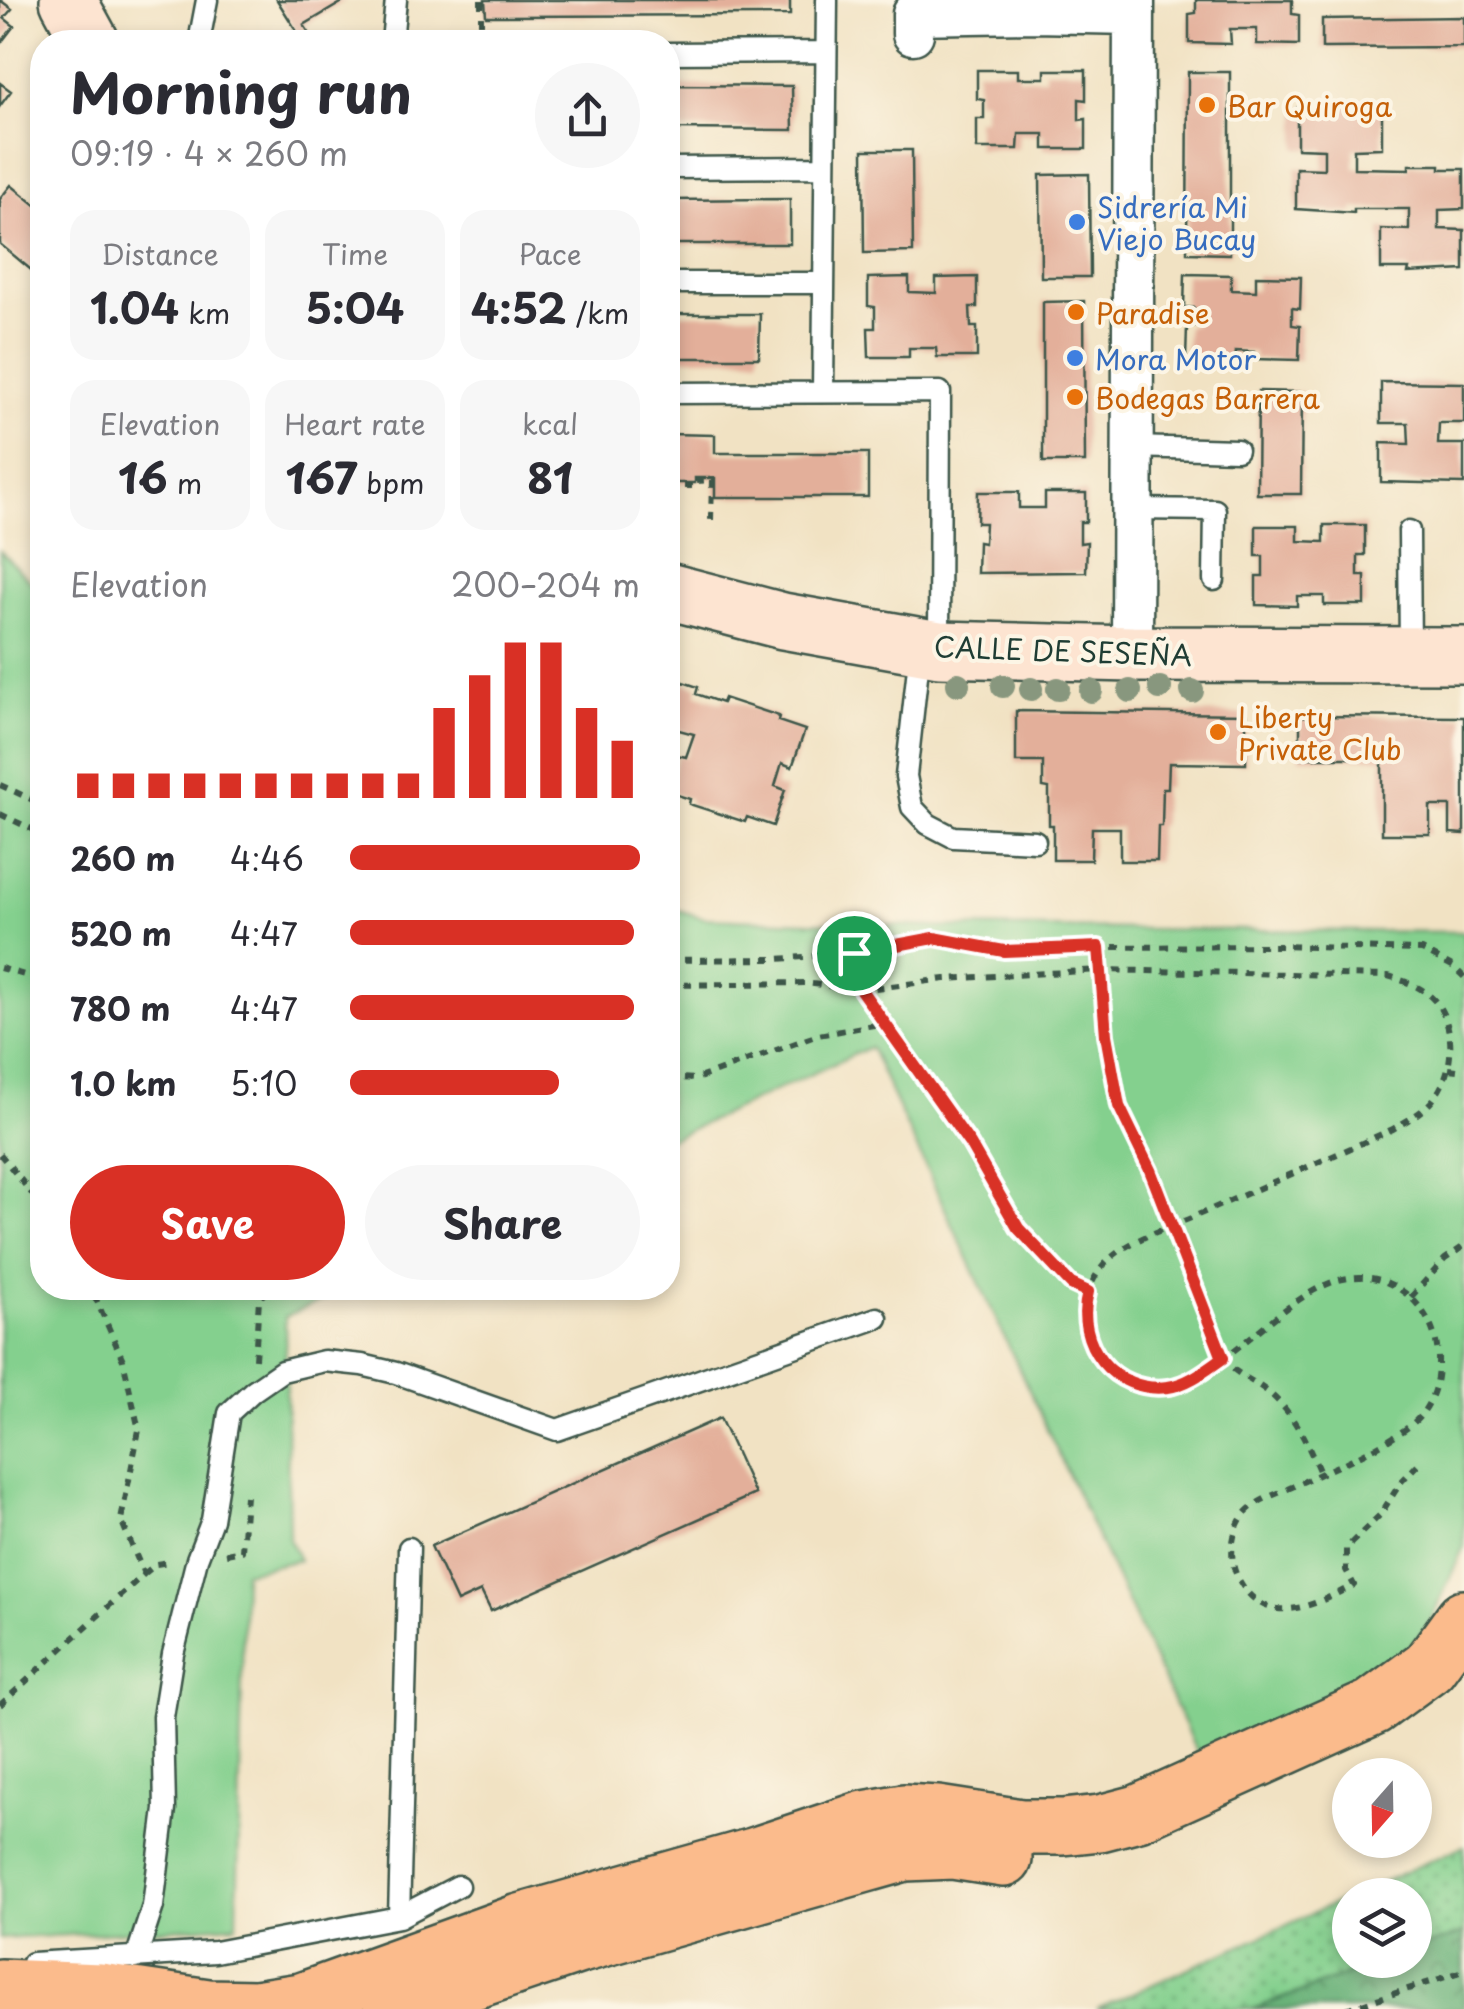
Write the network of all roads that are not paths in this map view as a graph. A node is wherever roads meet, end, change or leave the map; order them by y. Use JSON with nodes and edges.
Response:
{"nodes":[{"id":1,"x":68,"y":0,"type":"edge"},
{"id":2,"x":207,"y":0,"type":"edge"},
{"id":3,"x":396,"y":0,"type":"edge"},
{"id":4,"x":827,"y":0,"type":"edge"},
{"id":5,"x":1034,"y":6,"type":"edge"},
{"id":6,"x":1133,"y":7,"type":"edge"},
{"id":7,"x":84,"y":30,"type":"edge"},
{"id":8,"x":201,"y":30,"type":"edge"},
{"id":9,"x":393,"y":30,"type":"edge"},
{"id":10,"x":913,"y":34,"type":"dead end"},
{"id":11,"x":826,"y":52,"type":"junction"},
{"id":12,"x":680,"y":53,"type":"edge"},
{"id":13,"x":825,"y":167,"type":"junction"},
{"id":14,"x":680,"y":168,"type":"edge"},
{"id":15,"x":680,"y":283,"type":"edge"},
{"id":16,"x":824,"y":283,"type":"junction"},
{"id":17,"x":823,"y":392,"type":"junction"},
{"id":18,"x":680,"y":393,"type":"edge"},
{"id":19,"x":1133,"y":447,"type":"junction"},
{"id":20,"x":1237,"y":450,"type":"dead end"},
{"id":21,"x":1133,"y":509,"type":"junction"},
{"id":22,"x":1409,"y":531,"type":"dead end"},
{"id":23,"x":1214,"y":580,"type":"dead end"},
{"id":24,"x":680,"y":594,"type":"edge"},
{"id":25,"x":930,"y":648,"type":"junction"},
{"id":26,"x":1132,"y":654,"type":"junction"},
{"id":27,"x":1410,"y":655,"type":"junction"},
{"id":28,"x":1464,"y":656,"type":"edge"},
{"id":29,"x":1036,"y":841,"type":"dead end"},
{"id":30,"x":876,"y":1318,"type":"dead end"},
{"id":31,"x":408,"y":1548,"type":"dead end"},
{"id":32,"x":1464,"y":1618,"type":"edge"},
{"id":33,"x":1464,"y":1680,"type":"edge"},
{"id":34,"x":458,"y":1886,"type":"dead end"},
{"id":35,"x":398,"y":1917,"type":"junction"},
{"id":36,"x":10,"y":1975,"type":"edge"},
{"id":37,"x":146,"y":1989,"type":"edge"},
{"id":38,"x":391,"y":2009,"type":"edge"}],
"edges":[{"from":1,"to":7,"type":"street"},
{"from":2,"to":8,"type":"lane"},
{"from":3,"to":9,"type":"lane"},
{"from":4,"to":11,"type":"lane"},
{"from":5,"to":6,"type":"street"},
{"from":5,"to":10,"type":"street"},
{"from":6,"to":19,"type":"street"},
{"from":11,"to":12,"type":"lane"},
{"from":11,"to":13,"type":"lane"},
{"from":13,"to":14,"type":"lane"},
{"from":13,"to":16,"type":"lane"},
{"from":15,"to":16,"type":"lane"},
{"from":16,"to":17,"type":"lane"},
{"from":17,"to":18,"type":"lane"},
{"from":17,"to":25,"type":"lane"},
{"from":19,"to":20,"type":"lane"},
{"from":19,"to":21,"type":"street"},
{"from":21,"to":23,"type":"lane"},
{"from":21,"to":26,"type":"street"},
{"from":22,"to":27,"type":"lane"},
{"from":24,"to":25,"type":"street","name":"CALLE DE SESEÑA"},
{"from":25,"to":26,"type":"street","name":"CALLE DE SESEÑA"},
{"from":25,"to":29,"type":"lane"},
{"from":26,"to":27,"type":"street","name":"CALLE DE SESEÑA"},
{"from":27,"to":28,"type":"street","name":"CALLE DE SESEÑA"},
{"from":30,"to":37,"type":"lane"},
{"from":31,"to":35,"type":"lane"},
{"from":32,"to":37,"type":"highway"},
{"from":33,"to":38,"type":"highway"},
{"from":34,"to":35,"type":"lane"},
{"from":35,"to":37,"type":"lane"},
{"from":36,"to":37,"type":"highway"}]}
